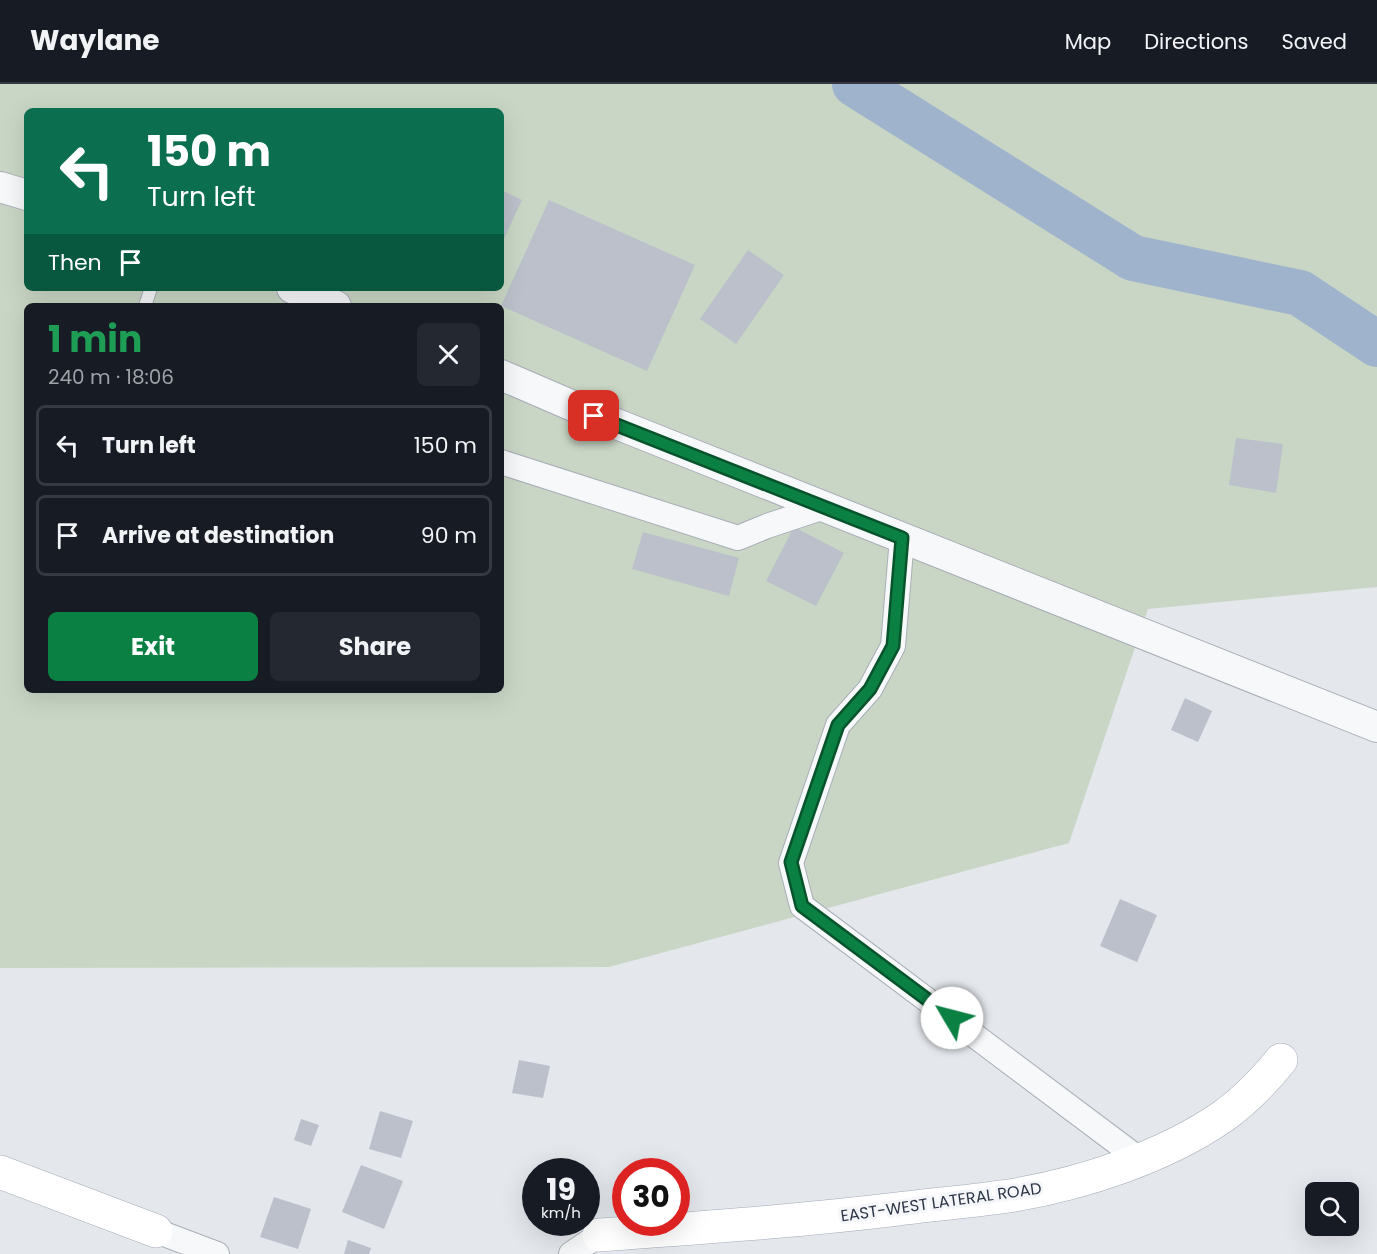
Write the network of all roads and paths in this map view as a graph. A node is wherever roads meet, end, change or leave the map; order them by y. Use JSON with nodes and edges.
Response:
{"nodes":[{"id":1,"x":0,"y":187,"type":"edge"},
{"id":2,"x":24,"y":194,"type":"edge"},
{"id":3,"x":299,"y":291,"type":"edge"},
{"id":4,"x":329,"y":303,"type":"edge"},
{"id":5,"x":504,"y":376,"type":"edge"},
{"id":6,"x":504,"y":463,"type":"edge"},
{"id":7,"x":824,"y":507,"type":"junction"},
{"id":8,"x":902,"y":538,"type":"junction"},
{"id":9,"x":1377,"y":727,"type":"edge"},
{"id":10,"x":1281,"y":1060,"type":"dead end"},
{"id":11,"x":1139,"y":1159,"type":"junction"},
{"id":12,"x":0,"y":1172,"type":"edge"},
{"id":13,"x":156,"y":1231,"type":"joint"},
{"id":14,"x":600,"y":1235,"type":"edge"},
{"id":15,"x":598,"y":1236,"type":"edge"},
{"id":16,"x":218,"y":1254,"type":"edge"},
{"id":17,"x":571,"y":1254,"type":"edge"}],
"edges":[{"from":1,"to":2,"type":"street"},
{"from":3,"to":4,"type":"street"},
{"from":5,"to":7,"type":"street"},
{"from":6,"to":7,"type":"street"},
{"from":7,"to":8,"type":"street"},
{"from":8,"to":9,"type":"street"},
{"from":8,"to":11,"type":"street"},
{"from":10,"to":11,"type":"main road","name":"EAST-WEST LATERAL ROAD"},
{"from":11,"to":14,"type":"main road","name":"EAST-WEST LATERAL ROAD"},
{"from":12,"to":13,"type":"main road"},
{"from":13,"to":16,"type":"street"},
{"from":15,"to":17,"type":"street"}]}
